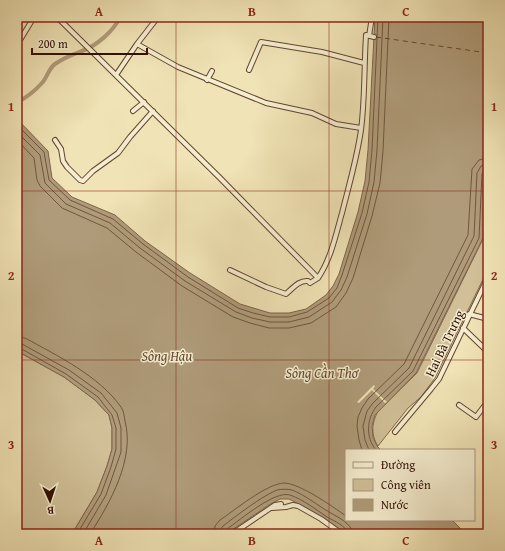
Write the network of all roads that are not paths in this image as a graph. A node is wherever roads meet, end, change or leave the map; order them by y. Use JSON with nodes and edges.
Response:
{"nodes":[{"id":1,"x":34,"y":17,"type":"edge"},
{"id":2,"x":57,"y":17,"type":"edge"},
{"id":3,"x":158,"y":17,"type":"edge"},
{"id":4,"x":372,"y":17,"type":"edge"},
{"id":5,"x":137,"y":44,"type":"junction"},
{"id":6,"x":17,"y":45,"type":"edge"},
{"id":7,"x":364,"y":63,"type":"junction"},
{"id":8,"x":249,"y":70,"type":"dead end"},
{"id":9,"x":212,"y":71,"type":"dead end"},
{"id":10,"x":116,"y":75,"type":"junction"},
{"id":11,"x":207,"y":80,"type":"junction"},
{"id":12,"x":144,"y":102,"type":"junction"},
{"id":13,"x":133,"y":111,"type":"dead end"},
{"id":14,"x":153,"y":111,"type":"junction"},
{"id":15,"x":361,"y":128,"type":"junction"},
{"id":16,"x":55,"y":140,"type":"dead end"},
{"id":17,"x":230,"y":270,"type":"dead end"},
{"id":18,"x":488,"y":277,"type":"edge"},
{"id":19,"x":318,"y":278,"type":"junction"},
{"id":20,"x":486,"y":286,"type":"edge"},
{"id":21,"x":469,"y":314,"type":"junction"},
{"id":22,"x":488,"y":319,"type":"edge"},
{"id":23,"x":463,"y":328,"type":"junction"},
{"id":24,"x":488,"y":352,"type":"edge"},
{"id":25,"x":488,"y":402,"type":"edge"},
{"id":26,"x":459,"y":405,"type":"dead end"},
{"id":27,"x":395,"y":432,"type":"dead end"},
{"id":28,"x":281,"y":504,"type":"dead end"},
{"id":29,"x":272,"y":508,"type":"junction"},
{"id":30,"x":232,"y":534,"type":"edge"},
{"id":31,"x":342,"y":534,"type":"edge"}],
"edges":[{"from":1,"to":6,"type":"street"},
{"from":2,"to":10,"type":"street"},
{"from":3,"to":5,"type":"street"},
{"from":4,"to":7,"type":"street"},
{"from":5,"to":10,"type":"street"},
{"from":5,"to":11,"type":"street"},
{"from":7,"to":8,"type":"street"},
{"from":7,"to":15,"type":"street"},
{"from":9,"to":11,"type":"street"},
{"from":10,"to":12,"type":"street"},
{"from":11,"to":15,"type":"street"},
{"from":12,"to":13,"type":"street"},
{"from":12,"to":14,"type":"street"},
{"from":14,"to":16,"type":"street"},
{"from":14,"to":19,"type":"street"},
{"from":15,"to":19,"type":"street"},
{"from":17,"to":19,"type":"street"},
{"from":18,"to":20,"type":"street","name":"Hai Bà Trưng"},
{"from":20,"to":21,"type":"street","name":"Hai Bà Trưng"},
{"from":21,"to":22,"type":"street"},
{"from":21,"to":23,"type":"street","name":"Hai Bà Trưng"},
{"from":23,"to":24,"type":"street"},
{"from":23,"to":27,"type":"street","name":"Hai Bà Trưng"},
{"from":25,"to":26,"type":"street"},
{"from":28,"to":29,"type":"street"},
{"from":29,"to":30,"type":"street"},
{"from":29,"to":31,"type":"street"}]}
